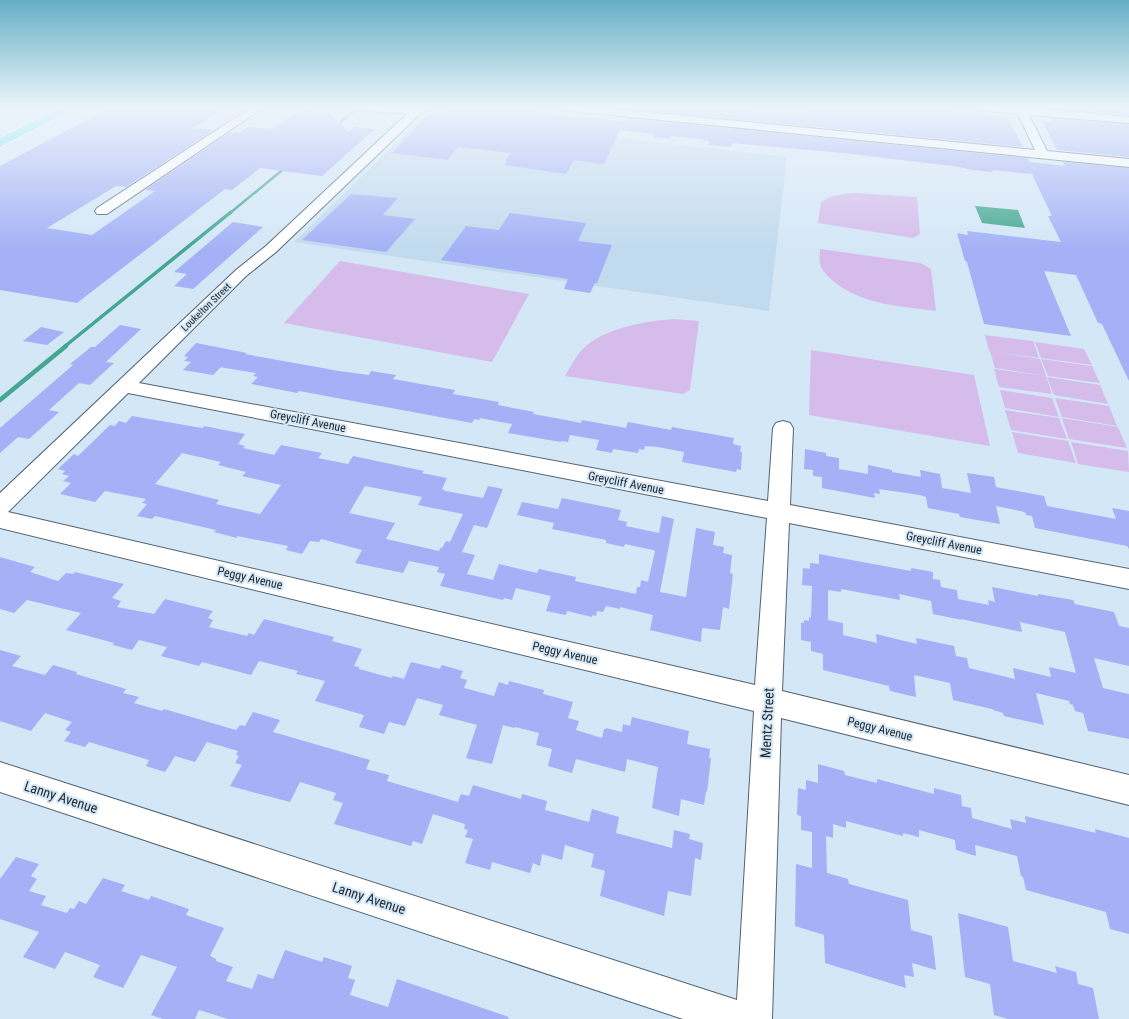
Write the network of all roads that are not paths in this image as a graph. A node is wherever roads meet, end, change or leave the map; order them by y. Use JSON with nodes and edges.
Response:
{"nodes":[{"id":1,"x":188,"y":155,"type":"edge"},
{"id":2,"x":373,"y":155,"type":"edge"},
{"id":3,"x":1039,"y":155,"type":"edge"},
{"id":4,"x":1043,"y":155,"type":"joint"},
{"id":5,"x":1129,"y":163,"type":"edge"},
{"id":6,"x":102,"y":212,"type":"dead end"},
{"id":7,"x":123,"y":386,"type":"junction"},
{"id":8,"x":783,"y":428,"type":"dead end"},
{"id":9,"x":0,"y":506,"type":"edge"},
{"id":10,"x":778,"y":512,"type":"junction"},
{"id":11,"x":0,"y":519,"type":"edge"},
{"id":12,"x":1129,"y":579,"type":"edge"},
{"id":13,"x":768,"y":701,"type":"junction"},
{"id":14,"x":0,"y":777,"type":"edge"},
{"id":15,"x":1129,"y":790,"type":"edge"},
{"id":16,"x":738,"y":1019,"type":"edge"},
{"id":17,"x":754,"y":1019,"type":"edge"}],
"edges":[{"from":1,"to":6,"type":"street"},
{"from":2,"to":7,"type":"street","name":"Loukelton Street"},
{"from":3,"to":4,"type":"street"},
{"from":4,"to":5,"type":"street"},
{"from":7,"to":9,"type":"street","name":"Loukelton Street"},
{"from":7,"to":10,"type":"street","name":"Greycliff Avenue"},
{"from":8,"to":10,"type":"street","name":"Mentz Street"},
{"from":10,"to":12,"type":"street","name":"Greycliff Avenue"},
{"from":10,"to":13,"type":"street","name":"Mentz Street"},
{"from":11,"to":13,"type":"street","name":"Peggy Avenue"},
{"from":13,"to":15,"type":"street","name":"Peggy Avenue"},
{"from":13,"to":17,"type":"street","name":"Mentz Street"},
{"from":14,"to":16,"type":"street","name":"Lanny Avenue"}]}
